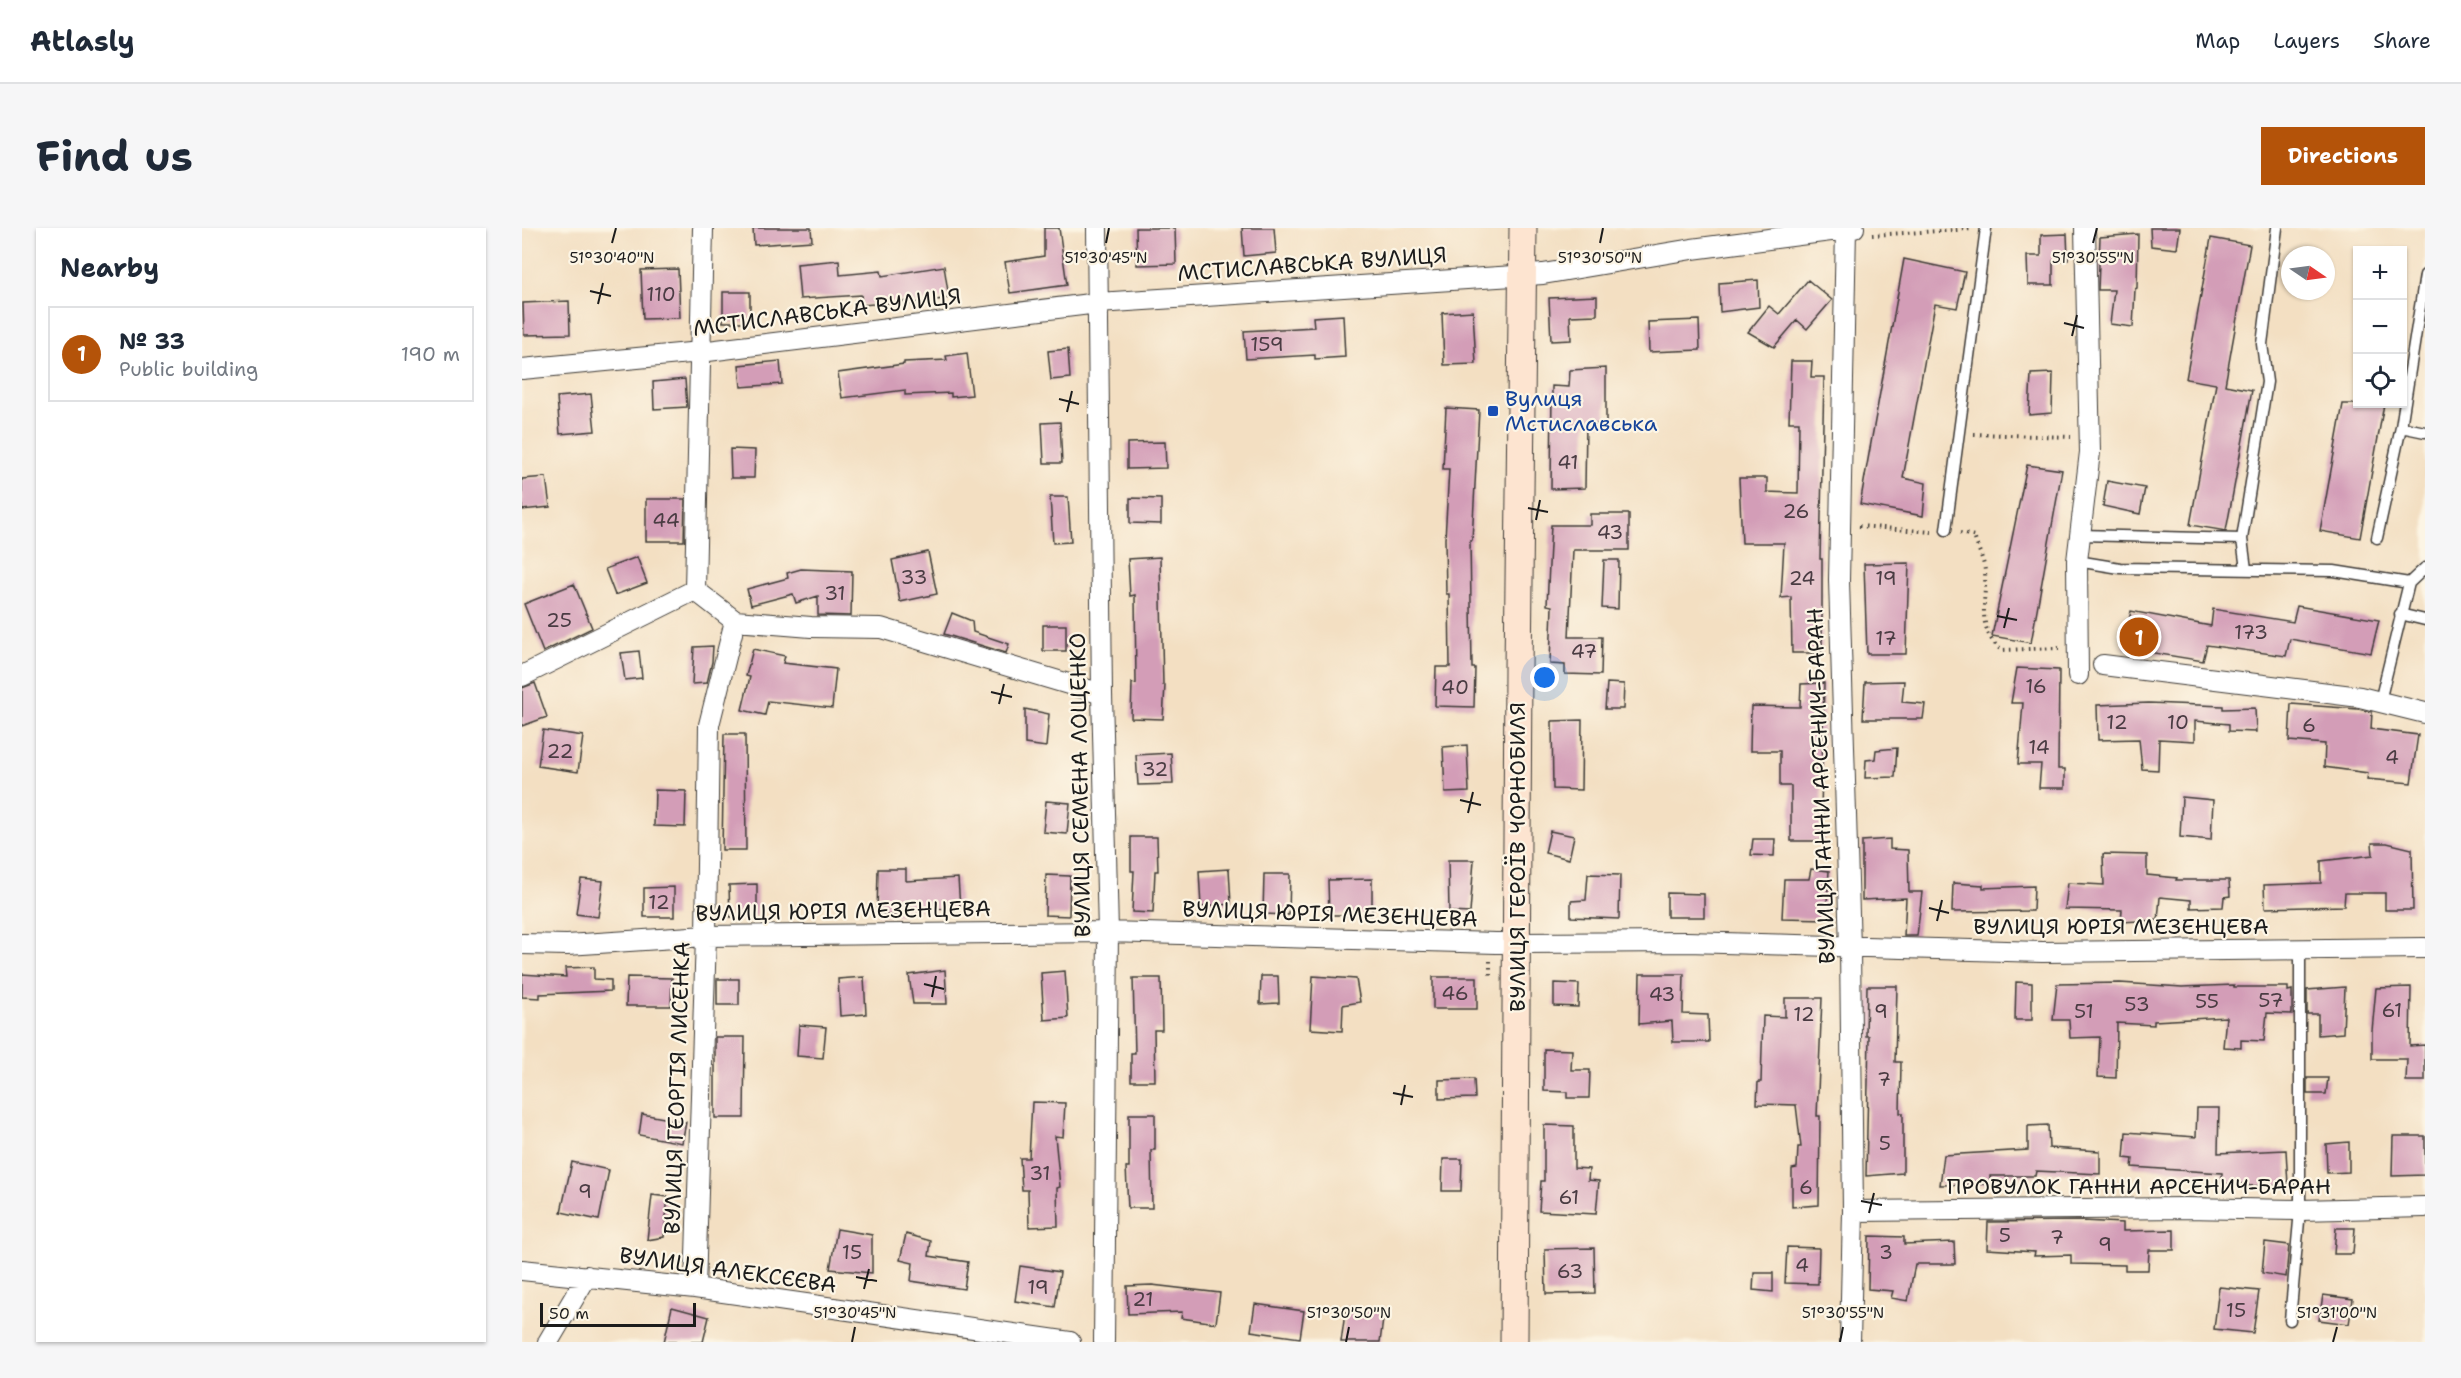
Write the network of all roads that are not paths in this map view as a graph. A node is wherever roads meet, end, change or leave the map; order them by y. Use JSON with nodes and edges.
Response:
{"nodes":[{"id":1,"x":703,"y":228,"type":"edge"},
{"id":2,"x":1097,"y":228,"type":"edge"},
{"id":3,"x":1523,"y":228,"type":"edge"},
{"id":4,"x":1986,"y":228,"type":"edge"},
{"id":5,"x":2085,"y":228,"type":"edge"},
{"id":6,"x":2277,"y":228,"type":"edge"},
{"id":7,"x":1848,"y":230,"type":"edge"},
{"id":8,"x":1522,"y":275,"type":"junction"},
{"id":9,"x":2425,"y":275,"type":"edge"},
{"id":10,"x":1098,"y":303,"type":"junction"},
{"id":11,"x":700,"y":352,"type":"junction"},
{"id":12,"x":522,"y":369,"type":"edge"},
{"id":13,"x":2401,"y":427,"type":"junction"},
{"id":14,"x":2425,"y":432,"type":"edge"},
{"id":15,"x":1946,"y":530,"type":"road end"},
{"id":16,"x":2080,"y":535,"type":"junction"},
{"id":17,"x":2377,"y":538,"type":"dead end"},
{"id":18,"x":2242,"y":539,"type":"junction"},
{"id":19,"x":2077,"y":561,"type":"junction"},
{"id":20,"x":2425,"y":568,"type":"edge"},
{"id":21,"x":2246,"y":569,"type":"junction"},
{"id":22,"x":2409,"y":583,"type":"junction"},
{"id":23,"x":695,"y":590,"type":"junction"},
{"id":24,"x":2400,"y":614,"type":"junction"},
{"id":25,"x":2425,"y":620,"type":"edge"},
{"id":26,"x":735,"y":621,"type":"junction"},
{"id":27,"x":2103,"y":665,"type":"dead end"},
{"id":28,"x":2078,"y":675,"type":"dead end"},
{"id":29,"x":522,"y":676,"type":"edge"},
{"id":30,"x":1102,"y":694,"type":"junction"},
{"id":31,"x":2380,"y":701,"type":"junction"},
{"id":32,"x":2425,"y":713,"type":"edge"},
{"id":33,"x":1108,"y":932,"type":"junction"},
{"id":34,"x":706,"y":936,"type":"junction"},
{"id":35,"x":1516,"y":942,"type":"junction"},
{"id":36,"x":522,"y":944,"type":"edge"},
{"id":37,"x":1850,"y":948,"type":"junction"},
{"id":38,"x":2425,"y":948,"type":"edge"},
{"id":39,"x":2300,"y":949,"type":"junction"},
{"id":40,"x":2425,"y":1207,"type":"edge"},
{"id":41,"x":2300,"y":1210,"type":"junction"},
{"id":42,"x":1853,"y":1211,"type":"junction"},
{"id":43,"x":522,"y":1270,"type":"edge"},
{"id":44,"x":587,"y":1276,"type":"junction"},
{"id":45,"x":695,"y":1288,"type":"junction"},
{"id":46,"x":2290,"y":1320,"type":"dead end"},
{"id":47,"x":548,"y":1342,"type":"edge"},
{"id":48,"x":1070,"y":1342,"type":"edge"},
{"id":49,"x":1104,"y":1342,"type":"edge"},
{"id":50,"x":1514,"y":1342,"type":"edge"},
{"id":51,"x":1850,"y":1342,"type":"edge"}],
"edges":[{"from":1,"to":11,"type":"street"},
{"from":2,"to":10,"type":"street","name":"ВУЛИЦЯ СЕМЕНА ЛОЩЕНКО"},
{"from":3,"to":8,"type":"main road","name":"ВУЛИЦЯ ГЕРОЇВ ЧОРНОБИЛЯ"},
{"from":4,"to":15,"type":"lane"},
{"from":5,"to":16,"type":"street"},
{"from":6,"to":18,"type":"lane"},
{"from":7,"to":8,"type":"street","name":"МСТИСЛАВСЬКА ВУЛИЦЯ"},
{"from":7,"to":37,"type":"street","name":"ВУЛИЦЯ ГАННИ АРСЕНИЧ-БАРАН"},
{"from":8,"to":10,"type":"street","name":"МСТИСЛАВСЬКА ВУЛИЦЯ"},
{"from":8,"to":35,"type":"main road","name":"ВУЛИЦЯ ГЕРОЇВ ЧОРНОБИЛЯ"},
{"from":9,"to":13,"type":"lane"},
{"from":10,"to":11,"type":"street","name":"МСТИСЛАВСЬКА ВУЛИЦЯ"},
{"from":10,"to":30,"type":"street","name":"ВУЛИЦЯ СЕМЕНА ЛОЩЕНКО"},
{"from":11,"to":12,"type":"street","name":"МСТИСЛАВСЬКА ВУЛИЦЯ"},
{"from":11,"to":23,"type":"street"},
{"from":13,"to":14,"type":"lane"},
{"from":13,"to":17,"type":"lane"},
{"from":16,"to":18,"type":"lane"},
{"from":16,"to":19,"type":"street"},
{"from":18,"to":21,"type":"lane"},
{"from":19,"to":21,"type":"lane"},
{"from":19,"to":28,"type":"street"},
{"from":20,"to":22,"type":"lane"},
{"from":21,"to":22,"type":"lane"},
{"from":22,"to":24,"type":"lane"},
{"from":23,"to":26,"type":"street"},
{"from":23,"to":29,"type":"street"},
{"from":24,"to":25,"type":"lane"},
{"from":24,"to":31,"type":"lane"},
{"from":26,"to":30,"type":"street"},
{"from":26,"to":34,"type":"street","name":"ВУЛИЦЯ ГЕОРГІЯ ЛИСЕНКА"},
{"from":27,"to":31,"type":"street"},
{"from":30,"to":33,"type":"street","name":"ВУЛИЦЯ СЕМЕНА ЛОЩЕНКО"},
{"from":31,"to":32,"type":"street"},
{"from":33,"to":34,"type":"street","name":"ВУЛИЦЯ ЮРІЯ МЕЗЕНЦЕВА"},
{"from":33,"to":35,"type":"street","name":"ВУЛИЦЯ ЮРІЯ МЕЗЕНЦЕВА"},
{"from":33,"to":49,"type":"street","name":"ВУЛИЦЯ СЕМЕНА ЛОЩЕНКО"},
{"from":34,"to":36,"type":"street","name":"ВУЛИЦЯ ЮРІЯ МЕЗЕНЦЕВА"},
{"from":34,"to":45,"type":"street","name":"ВУЛИЦЯ ГЕОРГІЯ ЛИСЕНКА"},
{"from":35,"to":37,"type":"street","name":"ВУЛИЦЯ ЮРІЯ МЕЗЕНЦЕВА"},
{"from":35,"to":50,"type":"main road","name":"ВУЛИЦЯ ГЕРОЇВ ЧОРНОБИЛЯ"},
{"from":37,"to":39,"type":"street","name":"ВУЛИЦЯ ЮРІЯ МЕЗЕНЦЕВА"},
{"from":37,"to":42,"type":"street","name":"ВУЛИЦЯ ГАННИ АРСЕНИЧ-БАРАН"},
{"from":38,"to":39,"type":"street","name":"ВУЛИЦЯ ЮРІЯ МЕЗЕНЦЕВА"},
{"from":39,"to":41,"type":"lane"},
{"from":40,"to":41,"type":"street","name":"ПРОВУЛОК ГАННИ АРСЕНИЧ-БАРАН"},
{"from":41,"to":42,"type":"street","name":"ПРОВУЛОК ГАННИ АРСЕНИЧ-БАРАН"},
{"from":41,"to":46,"type":"lane"},
{"from":42,"to":51,"type":"street","name":"ВУЛИЦЯ ГАННИ АРСЕНИЧ-БАРАН"},
{"from":43,"to":44,"type":"street","name":"ВУЛИЦЯ АЛЕКСЄЄВА"},
{"from":44,"to":45,"type":"street","name":"ВУЛИЦЯ АЛЕКСЄЄВА"},
{"from":44,"to":47,"type":"street"},
{"from":45,"to":48,"type":"street","name":"ВУЛИЦЯ АЛЕКСЄЄВА"}]}
